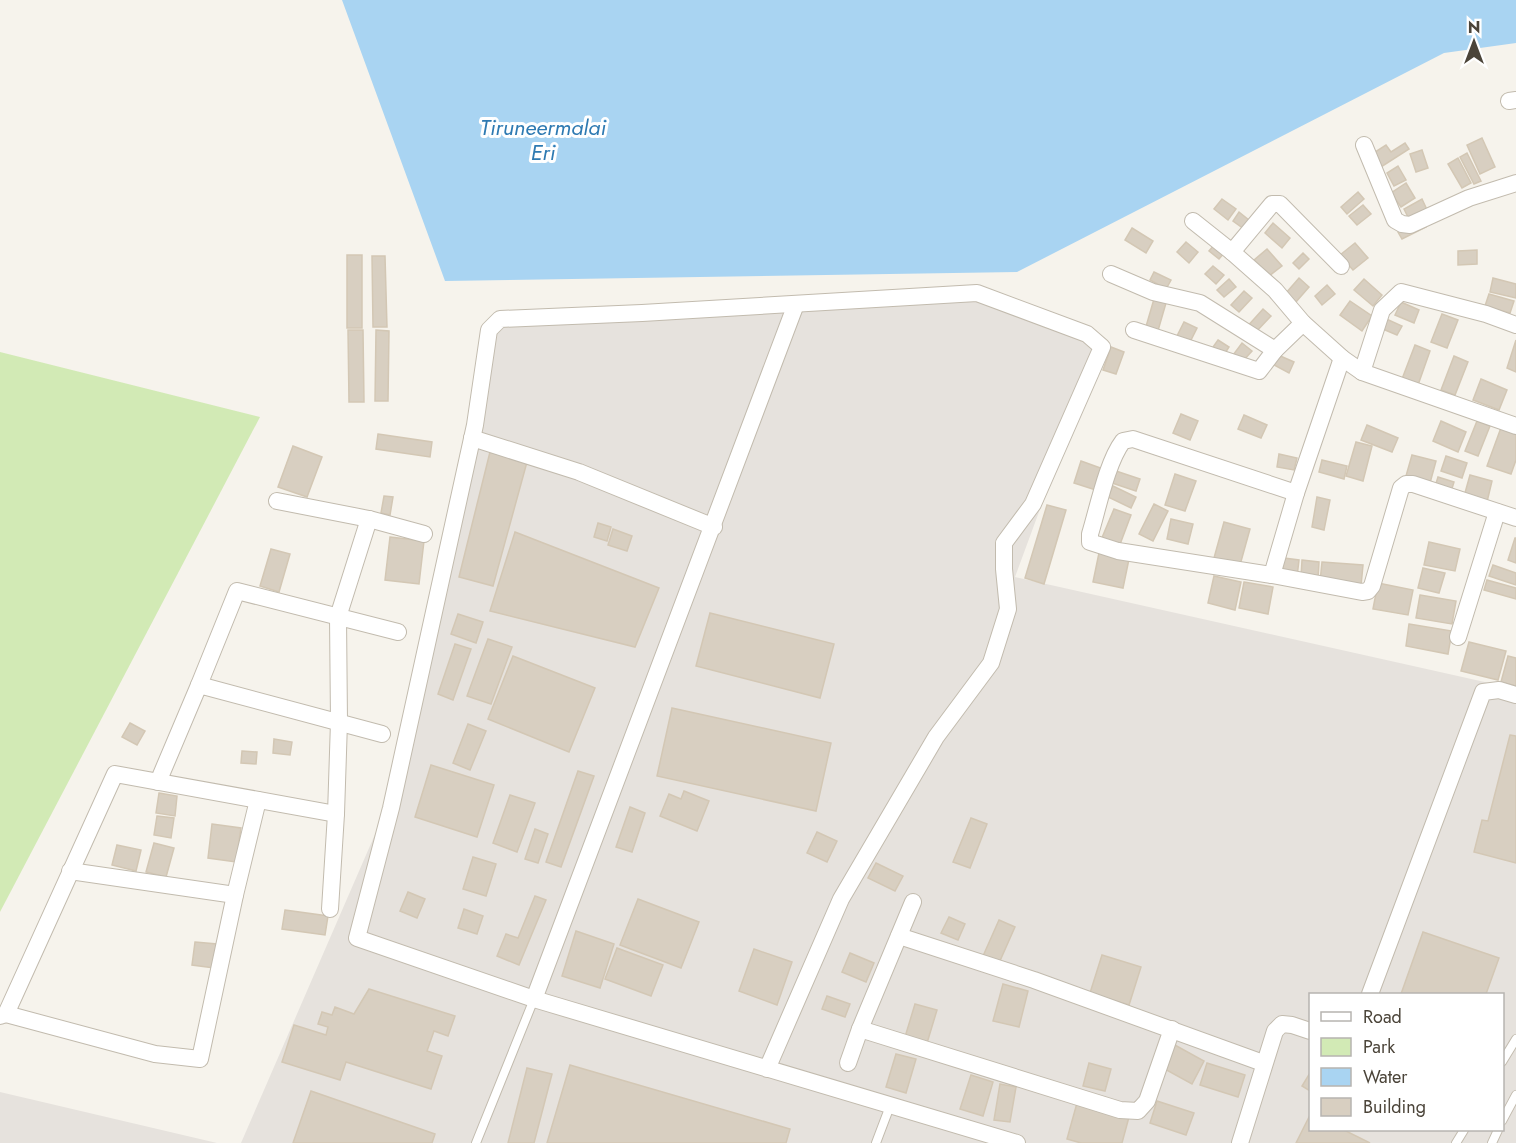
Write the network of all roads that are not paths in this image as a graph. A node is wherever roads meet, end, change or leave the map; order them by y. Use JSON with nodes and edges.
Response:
{"nodes":[{"id":1,"x":1364,"y":145,"type":"dead end"},
{"id":2,"x":1516,"y":183,"type":"edge"},
{"id":3,"x":1193,"y":221,"type":"dead end"},
{"id":4,"x":1232,"y":252,"type":"junction"},
{"id":5,"x":1341,"y":266,"type":"dead end"},
{"id":6,"x":1111,"y":274,"type":"dead end"},
{"id":7,"x":796,"y":304,"type":"junction"},
{"id":8,"x":1303,"y":323,"type":"junction"},
{"id":9,"x":1516,"y":325,"type":"edge"},
{"id":10,"x":1134,"y":330,"type":"dead end"},
{"id":11,"x":1275,"y":350,"type":"junction"},
{"id":12,"x":1341,"y":358,"type":"junction"},
{"id":13,"x":1362,"y":372,"type":"junction"},
{"id":14,"x":1516,"y":426,"type":"edge"},
{"id":15,"x":472,"y":438,"type":"junction"},
{"id":16,"x":1296,"y":493,"type":"junction"},
{"id":17,"x":277,"y":501,"type":"dead end"},
{"id":18,"x":1497,"y":512,"type":"junction"},
{"id":19,"x":1516,"y":518,"type":"edge"},
{"id":20,"x":369,"y":519,"type":"junction"},
{"id":21,"x":714,"y":527,"type":"junction"},
{"id":22,"x":424,"y":534,"type":"dead end"},
{"id":23,"x":1272,"y":575,"type":"junction"},
{"id":24,"x":338,"y":617,"type":"junction"},
{"id":25,"x":398,"y":632,"type":"dead end"},
{"id":26,"x":1458,"y":637,"type":"dead end"},
{"id":27,"x":199,"y":685,"type":"junction"},
{"id":28,"x":1516,"y":694,"type":"edge"},
{"id":29,"x":339,"y":722,"type":"junction"},
{"id":30,"x":382,"y":734,"type":"dead end"},
{"id":31,"x":158,"y":782,"type":"junction"},
{"id":32,"x":258,"y":800,"type":"junction"},
{"id":33,"x":336,"y":814,"type":"junction"},
{"id":34,"x":70,"y":871,"type":"junction"},
{"id":35,"x":235,"y":895,"type":"junction"},
{"id":36,"x":913,"y":902,"type":"dead end"},
{"id":37,"x":330,"y":909,"type":"dead end"},
{"id":38,"x":898,"y":936,"type":"junction"},
{"id":39,"x":1370,"y":993,"type":"edge"},
{"id":40,"x":534,"y":999,"type":"junction"},
{"id":41,"x":3,"y":1015,"type":"edge"},
{"id":42,"x":860,"y":1029,"type":"junction"},
{"id":43,"x":1172,"y":1029,"type":"junction"},
{"id":44,"x":1309,"y":1030,"type":"edge"},
{"id":45,"x":1516,"y":1039,"type":"edge"},
{"id":46,"x":1504,"y":1060,"type":"edge"},
{"id":47,"x":848,"y":1063,"type":"dead end"},
{"id":48,"x":1263,"y":1063,"type":"junction"},
{"id":49,"x":767,"y":1069,"type":"junction"},
{"id":50,"x":1516,"y":1095,"type":"edge"},
{"id":51,"x":890,"y":1106,"type":"junction"},
{"id":52,"x":1504,"y":1119,"type":"edge"},
{"id":53,"x":476,"y":1143,"type":"edge"},
{"id":54,"x":876,"y":1143,"type":"edge"},
{"id":55,"x":1017,"y":1143,"type":"edge"},
{"id":56,"x":1240,"y":1143,"type":"edge"}],
"edges":[{"from":1,"to":2,"type":"street"},
{"from":3,"to":4,"type":"street"},
{"from":4,"to":5,"type":"street"},
{"from":4,"to":8,"type":"street"},
{"from":6,"to":11,"type":"street"},
{"from":7,"to":15,"type":"street"},
{"from":7,"to":21,"type":"street"},
{"from":7,"to":49,"type":"street"},
{"from":8,"to":11,"type":"street"},
{"from":8,"to":12,"type":"street"},
{"from":9,"to":13,"type":"street"},
{"from":10,"to":11,"type":"street"},
{"from":12,"to":13,"type":"street"},
{"from":12,"to":16,"type":"street"},
{"from":13,"to":14,"type":"street"},
{"from":15,"to":21,"type":"street"},
{"from":15,"to":40,"type":"street"},
{"from":16,"to":23,"type":"street"},
{"from":16,"to":23,"type":"street"},
{"from":17,"to":20,"type":"street"},
{"from":18,"to":19,"type":"street"},
{"from":18,"to":23,"type":"street"},
{"from":18,"to":26,"type":"street"},
{"from":20,"to":22,"type":"street"},
{"from":20,"to":24,"type":"street"},
{"from":21,"to":40,"type":"street"},
{"from":24,"to":25,"type":"street"},
{"from":24,"to":27,"type":"street"},
{"from":24,"to":29,"type":"street"},
{"from":27,"to":29,"type":"street"},
{"from":27,"to":31,"type":"street"},
{"from":28,"to":39,"type":"street"},
{"from":29,"to":30,"type":"street"},
{"from":29,"to":33,"type":"street"},
{"from":31,"to":32,"type":"street"},
{"from":31,"to":34,"type":"street"},
{"from":32,"to":33,"type":"street"},
{"from":32,"to":35,"type":"street"},
{"from":33,"to":37,"type":"street"},
{"from":34,"to":35,"type":"street"},
{"from":34,"to":41,"type":"street"},
{"from":35,"to":41,"type":"street"},
{"from":36,"to":38,"type":"street"},
{"from":38,"to":42,"type":"street"},
{"from":38,"to":43,"type":"street"},
{"from":40,"to":49,"type":"street"},
{"from":40,"to":53,"type":"lane"},
{"from":42,"to":43,"type":"street"},
{"from":42,"to":47,"type":"street"},
{"from":43,"to":48,"type":"street"},
{"from":44,"to":48,"type":"street"},
{"from":45,"to":46,"type":"lane"},
{"from":48,"to":56,"type":"street"},
{"from":49,"to":51,"type":"street"},
{"from":50,"to":52,"type":"lane"},
{"from":51,"to":54,"type":"lane"},
{"from":51,"to":55,"type":"street"}]}
